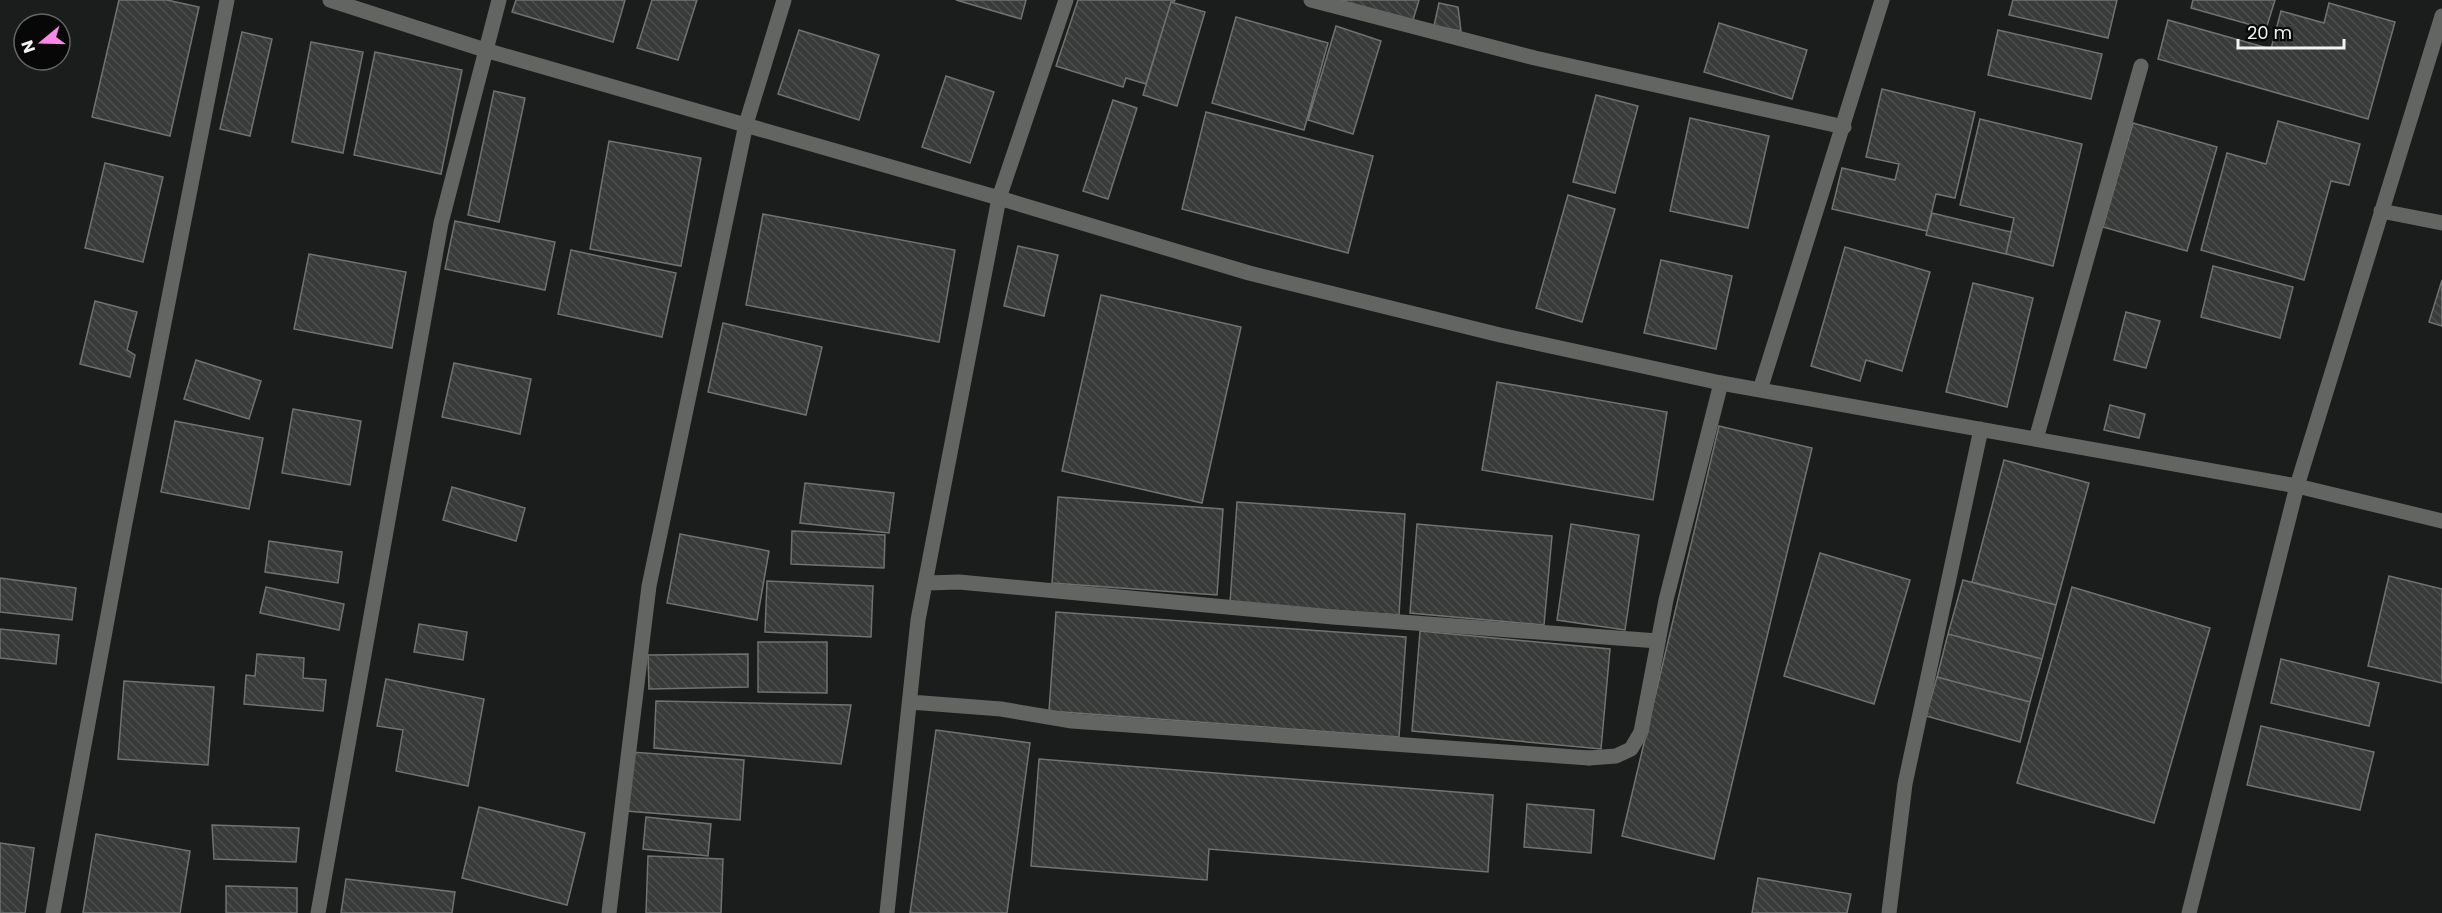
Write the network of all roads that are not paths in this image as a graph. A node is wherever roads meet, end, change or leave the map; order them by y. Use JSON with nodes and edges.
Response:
{"nodes":[{"id":1,"x":227,"y":0,"type":"edge"},
{"id":2,"x":330,"y":0,"type":"edge"},
{"id":3,"x":499,"y":0,"type":"edge"},
{"id":4,"x":784,"y":0,"type":"edge"},
{"id":5,"x":1066,"y":0,"type":"edge"},
{"id":6,"x":1311,"y":0,"type":"edge"},
{"id":7,"x":1882,"y":0,"type":"edge"},
{"id":8,"x":2442,"y":16,"type":"edge"},
{"id":9,"x":485,"y":50,"type":"junction"},
{"id":10,"x":2141,"y":66,"type":"dead end"},
{"id":11,"x":746,"y":124,"type":"junction"},
{"id":12,"x":1844,"y":127,"type":"junction"},
{"id":13,"x":999,"y":198,"type":"junction"},
{"id":14,"x":2380,"y":211,"type":"junction"},
{"id":15,"x":2442,"y":223,"type":"edge"},
{"id":16,"x":1721,"y":383,"type":"junction"},
{"id":17,"x":1760,"y":390,"type":"junction"},
{"id":18,"x":1981,"y":429,"type":"junction"},
{"id":19,"x":2036,"y":439,"type":"junction"},
{"id":20,"x":2296,"y":486,"type":"junction"},
{"id":21,"x":2442,"y":521,"type":"edge"},
{"id":22,"x":927,"y":583,"type":"junction"},
{"id":23,"x":1658,"y":641,"type":"junction"},
{"id":24,"x":910,"y":702,"type":"junction"},
{"id":25,"x":53,"y":913,"type":"edge"},
{"id":26,"x":318,"y":913,"type":"edge"},
{"id":27,"x":609,"y":913,"type":"edge"},
{"id":28,"x":887,"y":913,"type":"edge"},
{"id":29,"x":1889,"y":913,"type":"edge"},
{"id":30,"x":2189,"y":913,"type":"edge"}],
"edges":[{"from":1,"to":25,"type":"street"},
{"from":2,"to":9,"type":"street"},
{"from":3,"to":9,"type":"street"},
{"from":4,"to":11,"type":"street"},
{"from":5,"to":13,"type":"street"},
{"from":6,"to":12,"type":"street"},
{"from":7,"to":12,"type":"street"},
{"from":8,"to":14,"type":"street"},
{"from":9,"to":11,"type":"street"},
{"from":9,"to":26,"type":"street"},
{"from":10,"to":19,"type":"street"},
{"from":11,"to":13,"type":"street"},
{"from":11,"to":27,"type":"street"},
{"from":12,"to":17,"type":"street"},
{"from":13,"to":16,"type":"street"},
{"from":13,"to":22,"type":"street"},
{"from":14,"to":15,"type":"street"},
{"from":14,"to":20,"type":"street"},
{"from":16,"to":17,"type":"street"},
{"from":16,"to":23,"type":"street"},
{"from":17,"to":18,"type":"street"},
{"from":18,"to":19,"type":"street"},
{"from":18,"to":29,"type":"street"},
{"from":19,"to":20,"type":"street"},
{"from":20,"to":21,"type":"street"},
{"from":20,"to":30,"type":"street"},
{"from":22,"to":23,"type":"street"},
{"from":22,"to":24,"type":"street"},
{"from":23,"to":24,"type":"street"},
{"from":24,"to":28,"type":"street"}]}
